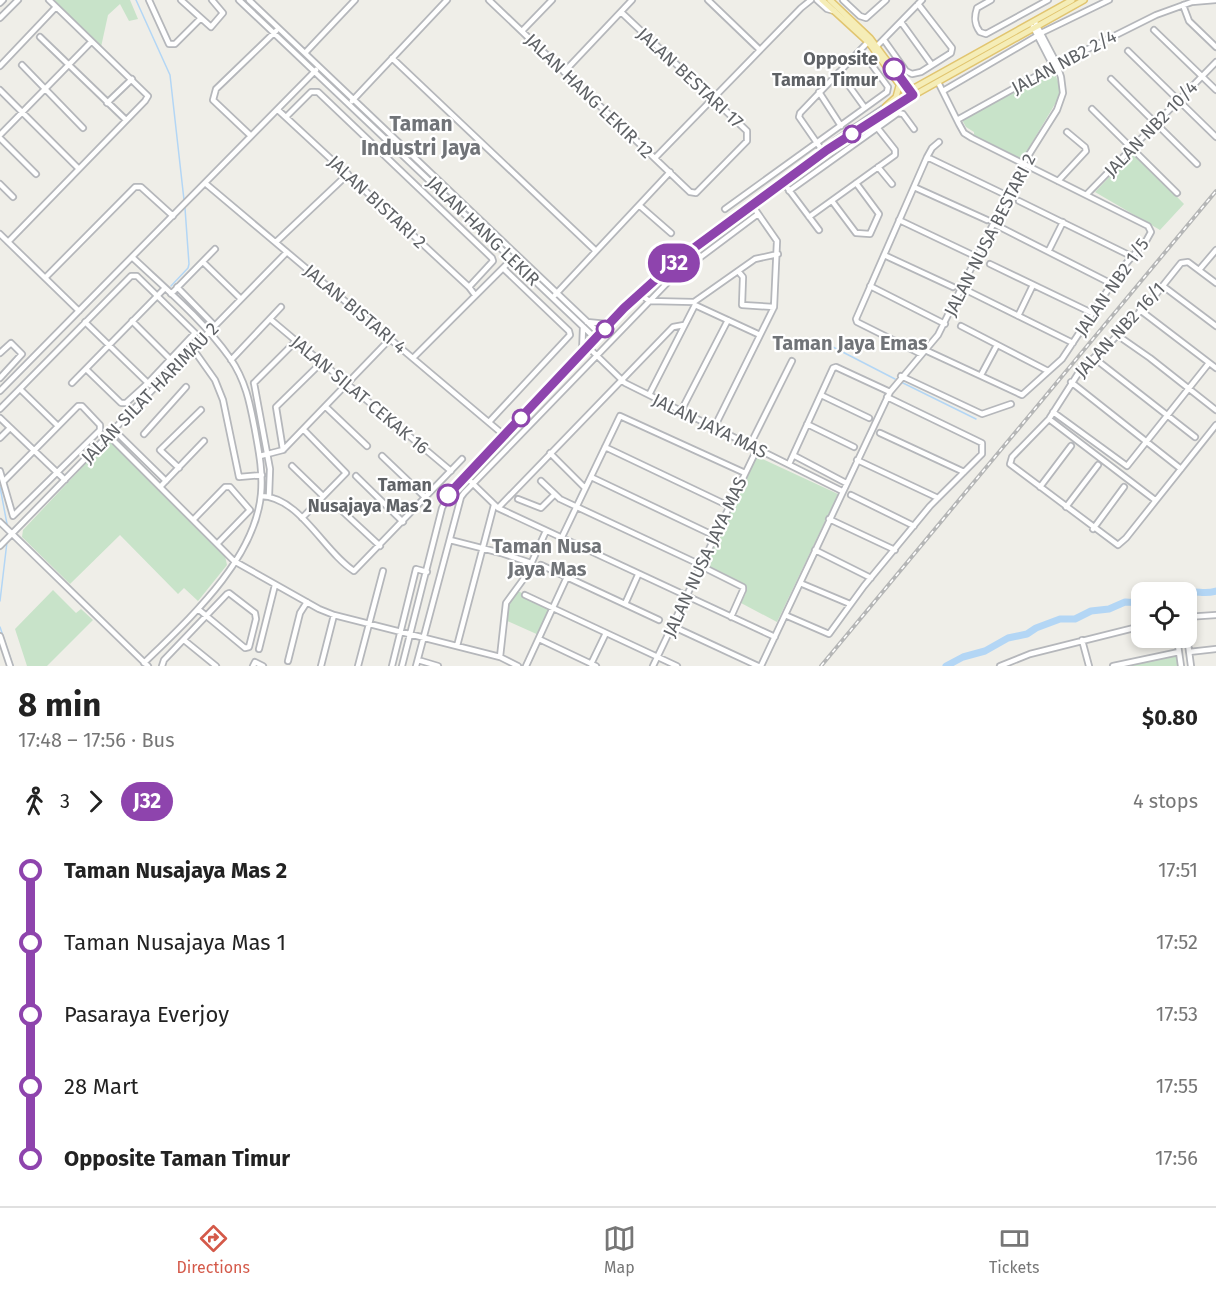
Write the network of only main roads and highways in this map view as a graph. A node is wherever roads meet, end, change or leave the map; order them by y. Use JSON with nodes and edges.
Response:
{"nodes":[{"id":1,"x":822,"y":0,"type":"edge"},
{"id":2,"x":830,"y":0,"type":"edge"},
{"id":3,"x":1072,"y":0,"type":"edge"},
{"id":4,"x":1084,"y":0,"type":"edge"},
{"id":5,"x":1034,"y":24,"type":"junction"},
{"id":6,"x":937,"y":79,"type":"junction"},
{"id":7,"x":901,"y":83,"type":"junction"},
{"id":8,"x":886,"y":106,"type":"road end"}],
"edges":[{"from":1,"to":7,"type":"main road"},
{"from":2,"to":7,"type":"main road"},
{"from":3,"to":5,"type":"main road"},
{"from":4,"to":5,"type":"main road"},
{"from":5,"to":6,"type":"main road"},
{"from":6,"to":7,"type":"main road"},
{"from":6,"to":7,"type":"main road"},
{"from":7,"to":8,"type":"main road"}]}
